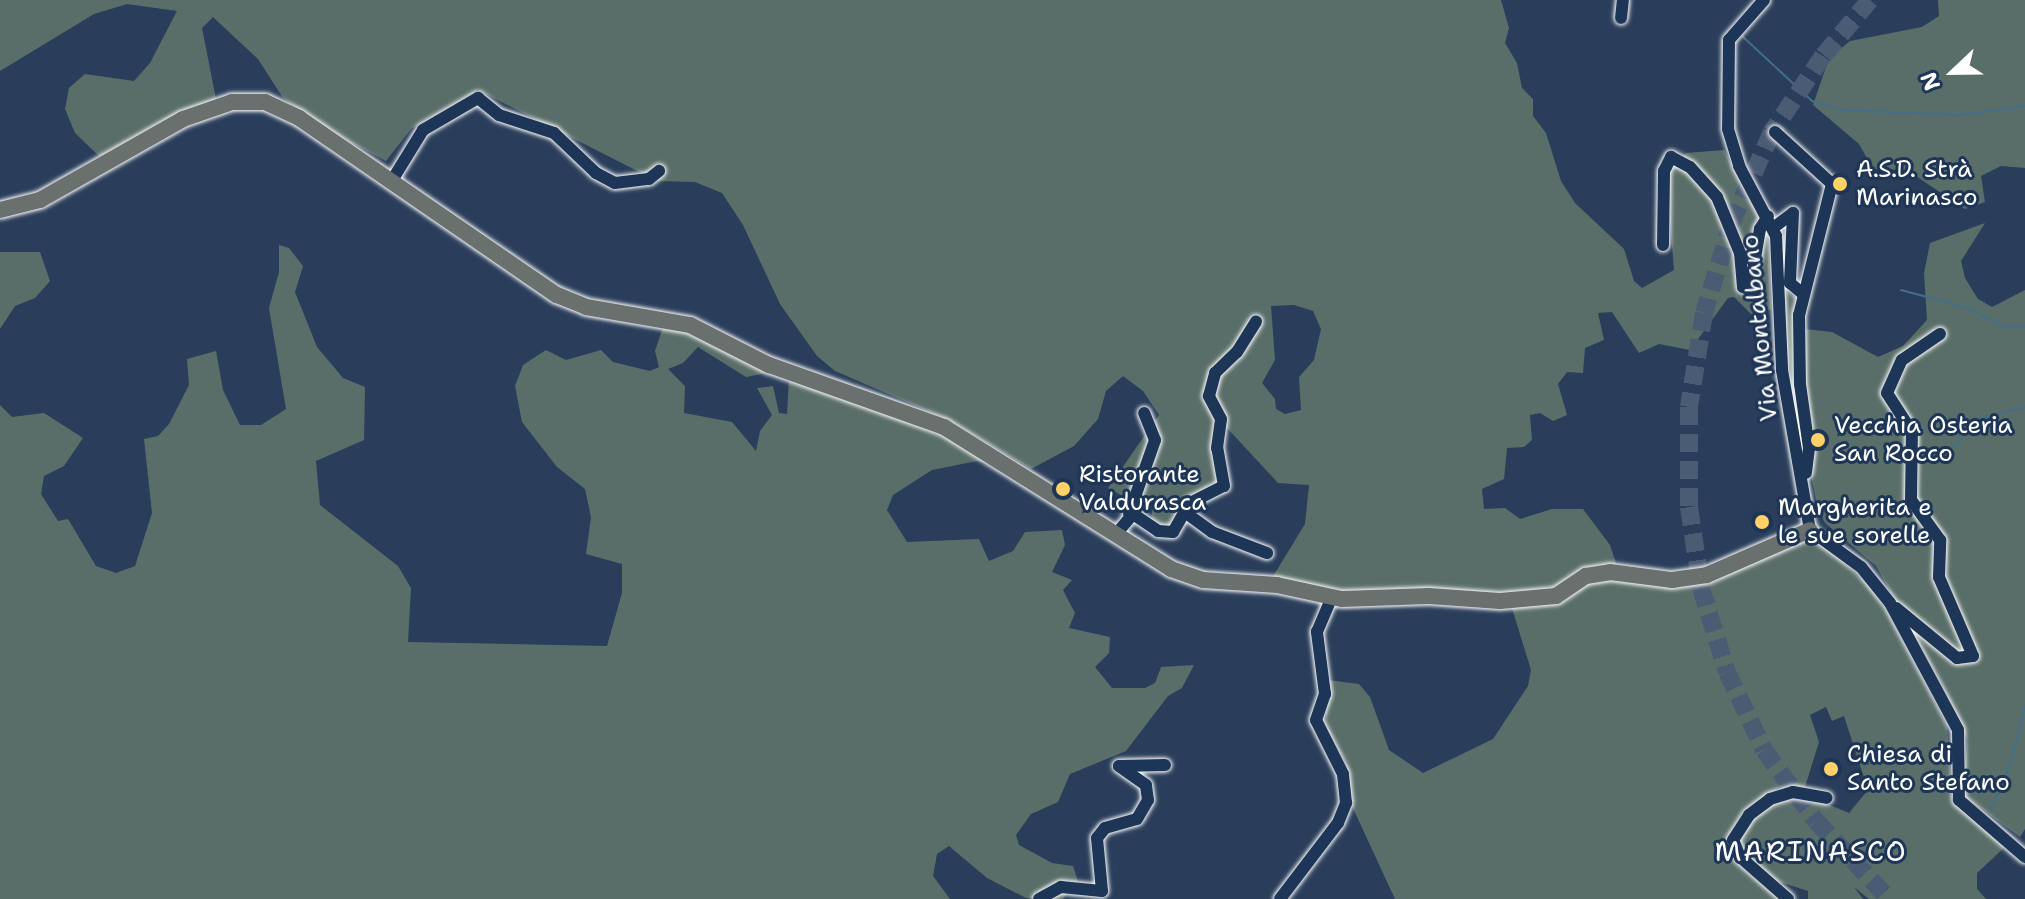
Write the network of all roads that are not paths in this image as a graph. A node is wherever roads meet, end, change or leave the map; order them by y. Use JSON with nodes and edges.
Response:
{"nodes":[{"id":1,"x":1623,"y":0,"type":"edge"},
{"id":2,"x":1764,"y":0,"type":"edge"},
{"id":3,"x":1621,"y":18,"type":"dead end"},
{"id":4,"x":1775,"y":132,"type":"dead end"},
{"id":5,"x":659,"y":171,"type":"dead end"},
{"id":6,"x":391,"y":182,"type":"junction"},
{"id":7,"x":0,"y":210,"type":"edge"},
{"id":8,"x":1770,"y":222,"type":"junction"},
{"id":9,"x":1663,"y":245,"type":"dead end"},
{"id":10,"x":1803,"y":294,"type":"junction"},
{"id":11,"x":1256,"y":322,"type":"dead end"},
{"id":12,"x":1940,"y":334,"type":"dead end"},
{"id":13,"x":1144,"y":413,"type":"dead end"},
{"id":14,"x":1805,"y":476,"type":"junction"},
{"id":15,"x":1186,"y":513,"type":"junction"},
{"id":16,"x":1129,"y":514,"type":"junction"},
{"id":17,"x":1810,"y":530,"type":"junction"},
{"id":18,"x":1117,"y":533,"type":"junction"},
{"id":19,"x":1267,"y":553,"type":"dead end"},
{"id":20,"x":1332,"y":597,"type":"junction"},
{"id":21,"x":1890,"y":603,"type":"junction"},
{"id":22,"x":1165,"y":765,"type":"dead end"},
{"id":23,"x":1826,"y":798,"type":"dead end"},
{"id":24,"x":2025,"y":857,"type":"edge"},
{"id":25,"x":1039,"y":899,"type":"edge"},
{"id":26,"x":1280,"y":899,"type":"edge"},
{"id":27,"x":1788,"y":899,"type":"edge"}],
"edges":[{"from":1,"to":3,"type":"street"},
{"from":2,"to":8,"type":"street","name":"Via Montalbano"},
{"from":4,"to":10,"type":"street"},
{"from":5,"to":6,"type":"street"},
{"from":6,"to":7,"type":"main road"},
{"from":6,"to":18,"type":"main road"},
{"from":8,"to":9,"type":"street"},
{"from":8,"to":10,"type":"street"},
{"from":8,"to":14,"type":"street","name":"Via Montalbano"},
{"from":10,"to":14,"type":"street"},
{"from":11,"to":15,"type":"street"},
{"from":12,"to":21,"type":"street"},
{"from":13,"to":16,"type":"street"},
{"from":14,"to":17,"type":"street","name":"Via Montalbano"},
{"from":15,"to":16,"type":"street"},
{"from":15,"to":19,"type":"street"},
{"from":16,"to":18,"type":"street"},
{"from":17,"to":20,"type":"main road"},
{"from":17,"to":21,"type":"street"},
{"from":18,"to":20,"type":"main road"},
{"from":20,"to":26,"type":"street"},
{"from":21,"to":24,"type":"street"},
{"from":22,"to":25,"type":"street"},
{"from":23,"to":27,"type":"street"}]}
